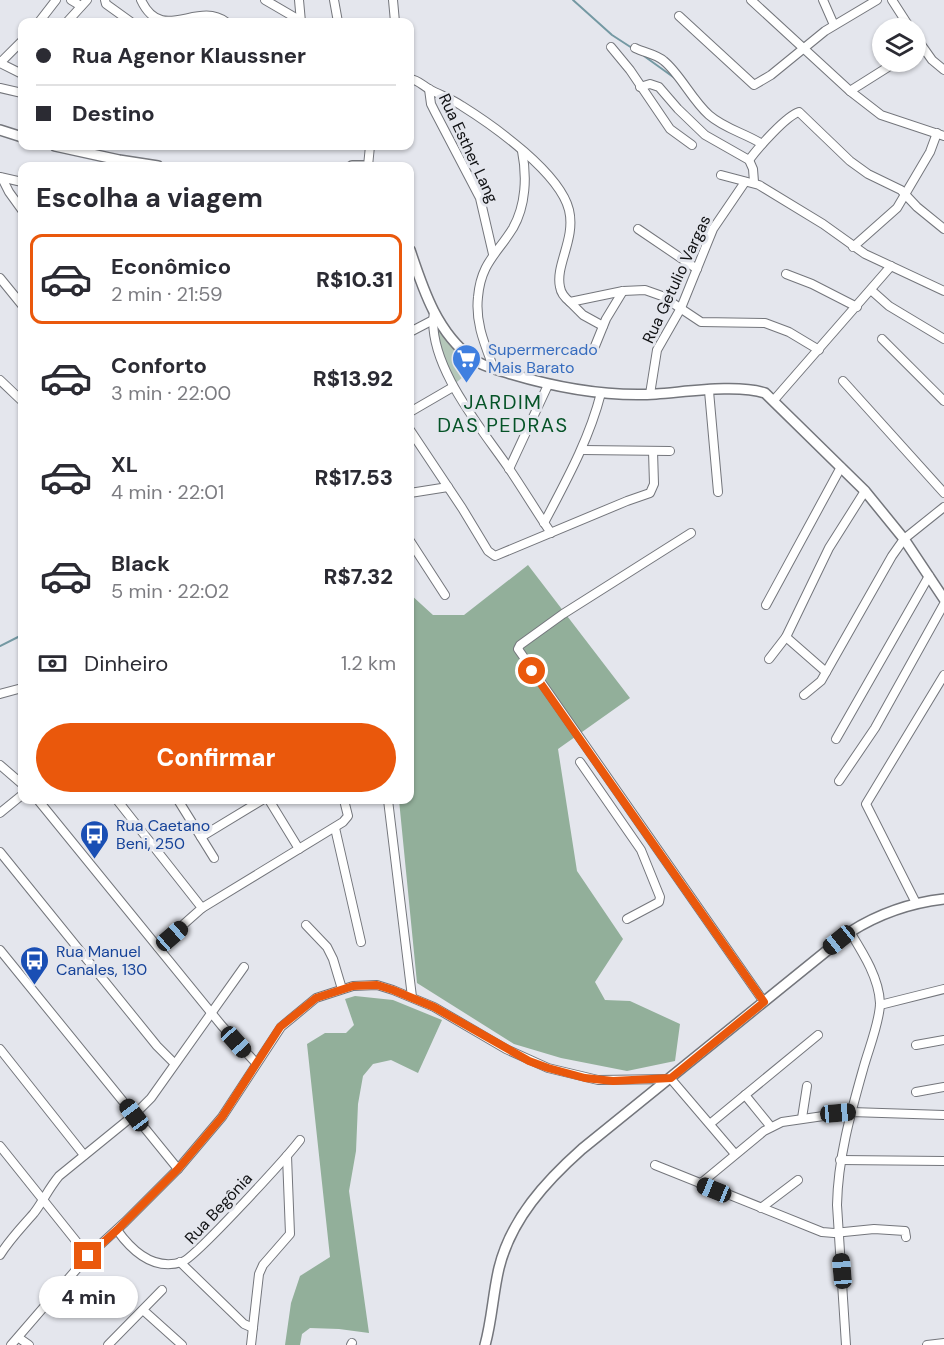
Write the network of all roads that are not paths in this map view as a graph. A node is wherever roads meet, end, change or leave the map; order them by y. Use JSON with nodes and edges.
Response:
{"nodes":[{"id":1,"x":56,"y":0,"type":"edge"},
{"id":2,"x":71,"y":0,"type":"edge"},
{"id":3,"x":105,"y":0,"type":"edge"},
{"id":4,"x":141,"y":0,"type":"edge"},
{"id":5,"x":266,"y":0,"type":"edge"},
{"id":6,"x":298,"y":0,"type":"edge"},
{"id":7,"x":334,"y":0,"type":"edge"},
{"id":8,"x":393,"y":0,"type":"edge"},
{"id":9,"x":751,"y":0,"type":"edge"},
{"id":10,"x":823,"y":0,"type":"edge"},
{"id":11,"x":877,"y":0,"type":"edge"},
{"id":12,"x":892,"y":0,"type":"edge"},
{"id":13,"x":84,"y":3,"type":"edge"},
{"id":14,"x":679,"y":16,"type":"dead end"},
{"id":15,"x":42,"y":18,"type":"edge"},
{"id":16,"x":71,"y":18,"type":"edge"},
{"id":17,"x":125,"y":18,"type":"edge"},
{"id":18,"x":158,"y":18,"type":"edge"},
{"id":19,"x":176,"y":18,"type":"edge"},
{"id":20,"x":221,"y":18,"type":"edge"},
{"id":21,"x":295,"y":18,"type":"edge"},
{"id":22,"x":300,"y":18,"type":"edge"},
{"id":23,"x":337,"y":18,"type":"edge"},
{"id":24,"x":395,"y":18,"type":"edge"},
{"id":25,"x":904,"y":18,"type":"edge"},
{"id":26,"x":834,"y":25,"type":"junction"},
{"id":27,"x":18,"y":45,"type":"edge"},
{"id":28,"x":611,"y":47,"type":"dead end"},
{"id":29,"x":635,"y":48,"type":"dead end"},
{"id":30,"x":804,"y":48,"type":"junction"},
{"id":31,"x":926,"y":54,"type":"edge"},
{"id":32,"x":0,"y":63,"type":"edge"},
{"id":33,"x":944,"y":70,"type":"edge"},
{"id":34,"x":18,"y":72,"type":"edge"},
{"id":35,"x":880,"y":72,"type":"edge"},
{"id":36,"x":414,"y":80,"type":"edge"},
{"id":37,"x":640,"y":87,"type":"junction"},
{"id":38,"x":0,"y":88,"type":"edge"},
{"id":39,"x":429,"y":89,"type":"junction"},
{"id":40,"x":850,"y":91,"type":"junction"},
{"id":41,"x":18,"y":92,"type":"edge"},
{"id":42,"x":0,"y":130,"type":"edge"},
{"id":43,"x":941,"y":134,"type":"edge"},
{"id":44,"x":18,"y":136,"type":"edge"},
{"id":45,"x":762,"y":144,"type":"junction"},
{"id":46,"x":692,"y":145,"type":"dead end"},
{"id":47,"x":75,"y":150,"type":"edge"},
{"id":48,"x":522,"y":150,"type":"junction"},
{"id":49,"x":749,"y":160,"type":"junction"},
{"id":50,"x":137,"y":162,"type":"edge"},
{"id":51,"x":721,"y":175,"type":"dead end"},
{"id":52,"x":1,"y":178,"type":"edge"},
{"id":53,"x":18,"y":181,"type":"edge"},
{"id":54,"x":750,"y":182,"type":"junction"},
{"id":55,"x":905,"y":195,"type":"junction"},
{"id":56,"x":18,"y":204,"type":"edge"},
{"id":57,"x":944,"y":229,"type":"edge"},
{"id":58,"x":638,"y":230,"type":"dead end"},
{"id":59,"x":854,"y":248,"type":"junction"},
{"id":60,"x":493,"y":254,"type":"junction"},
{"id":61,"x":414,"y":261,"type":"edge"},
{"id":62,"x":891,"y":266,"type":"junction"},
{"id":63,"x":697,"y":269,"type":"junction"},
{"id":64,"x":786,"y":274,"type":"dead end"},
{"id":65,"x":0,"y":278,"type":"edge"},
{"id":66,"x":872,"y":290,"type":"junction"},
{"id":67,"x":622,"y":291,"type":"junction"},
{"id":68,"x":944,"y":291,"type":"edge"},
{"id":69,"x":18,"y":300,"type":"edge"},
{"id":70,"x":570,"y":302,"type":"junction"},
{"id":71,"x":857,"y":307,"type":"junction"},
{"id":72,"x":681,"y":308,"type":"junction"},
{"id":73,"x":434,"y":316,"type":"junction"},
{"id":74,"x":603,"y":326,"type":"junction"},
{"id":75,"x":414,"y":329,"type":"edge"},
{"id":76,"x":882,"y":339,"type":"dead end"},
{"id":77,"x":944,"y":339,"type":"edge"},
{"id":78,"x":819,"y":350,"type":"junction"},
{"id":79,"x":593,"y":351,"type":"dead end"},
{"id":80,"x":494,"y":369,"type":"junction"},
{"id":81,"x":0,"y":380,"type":"edge"},
{"id":82,"x":843,"y":381,"type":"dead end"},
{"id":83,"x":548,"y":385,"type":"junction"},
{"id":84,"x":453,"y":387,"type":"junction"},
{"id":85,"x":709,"y":391,"type":"junction"},
{"id":86,"x":601,"y":393,"type":"junction"},
{"id":87,"x":650,"y":394,"type":"junction"},
{"id":88,"x":18,"y":396,"type":"edge"},
{"id":89,"x":774,"y":400,"type":"junction"},
{"id":90,"x":944,"y":401,"type":"edge"},
{"id":91,"x":414,"y":410,"type":"edge"},
{"id":92,"x":414,"y":438,"type":"edge"},
{"id":93,"x":582,"y":450,"type":"junction"},
{"id":94,"x":653,"y":451,"type":"junction"},
{"id":95,"x":670,"y":451,"type":"dead end"},
{"id":96,"x":841,"y":467,"type":"junction"},
{"id":97,"x":509,"y":469,"type":"junction"},
{"id":98,"x":448,"y":487,"type":"junction"},
{"id":99,"x":865,"y":491,"type":"junction"},
{"id":100,"x":414,"y":492,"type":"edge"},
{"id":101,"x":718,"y":492,"type":"dead end"},
{"id":102,"x":944,"y":493,"type":"edge"},
{"id":103,"x":944,"y":507,"type":"edge"},
{"id":104,"x":544,"y":523,"type":"junction"},
{"id":105,"x":551,"y":533,"type":"junction"},
{"id":106,"x":691,"y":533,"type":"dead end"},
{"id":107,"x":904,"y":539,"type":"junction"},
{"id":108,"x":414,"y":547,"type":"edge"},
{"id":109,"x":929,"y":576,"type":"junction"},
{"id":110,"x":445,"y":595,"type":"dead end"},
{"id":111,"x":944,"y":599,"type":"edge"},
{"id":112,"x":944,"y":604,"type":"edge"},
{"id":113,"x":766,"y":605,"type":"dead end"},
{"id":114,"x":786,"y":638,"type":"junction"},
{"id":115,"x":769,"y":659,"type":"dead end"},
{"id":116,"x":826,"y":672,"type":"junction"},
{"id":117,"x":944,"y":675,"type":"edge"},
{"id":118,"x":18,"y":689,"type":"edge"},
{"id":119,"x":0,"y":694,"type":"edge"},
{"id":120,"x":804,"y":695,"type":"dead end"},
{"id":121,"x":836,"y":739,"type":"dead end"},
{"id":122,"x":580,"y":762,"type":"dead end"},
{"id":123,"x":0,"y":765,"type":"edge"},
{"id":124,"x":18,"y":781,"type":"edge"},
{"id":125,"x":839,"y":781,"type":"dead end"},
{"id":126,"x":18,"y":798,"type":"edge"},
{"id":127,"x":41,"y":804,"type":"edge"},
{"id":128,"x":120,"y":804,"type":"edge"},
{"id":129,"x":180,"y":804,"type":"edge"},
{"id":130,"x":255,"y":804,"type":"edge"},
{"id":131,"x":271,"y":804,"type":"edge"},
{"id":132,"x":345,"y":804,"type":"edge"},
{"id":133,"x":388,"y":804,"type":"edge"},
{"id":134,"x":0,"y":813,"type":"edge"},
{"id":135,"x":335,"y":828,"type":"junction"},
{"id":136,"x":201,"y":837,"type":"junction"},
{"id":137,"x":652,"y":841,"type":"junction"},
{"id":138,"x":299,"y":849,"type":"junction"},
{"id":139,"x":640,"y":849,"type":"junction"},
{"id":140,"x":0,"y":852,"type":"edge"},
{"id":141,"x":214,"y":858,"type":"dead end"},
{"id":142,"x":944,"y":898,"type":"edge"},
{"id":143,"x":916,"y":903,"type":"junction"},
{"id":144,"x":202,"y":908,"type":"junction"},
{"id":145,"x":627,"y":919,"type":"dead end"},
{"id":146,"x":306,"y":925,"type":"dead end"},
{"id":147,"x":850,"y":932,"type":"junction"},
{"id":148,"x":361,"y":942,"type":"dead end"},
{"id":149,"x":158,"y":947,"type":"junction"},
{"id":150,"x":0,"y":950,"type":"edge"},
{"id":151,"x":244,"y":967,"type":"dead end"},
{"id":152,"x":342,"y":989,"type":"junction"},
{"id":153,"x":944,"y":989,"type":"edge"},
{"id":154,"x":412,"y":997,"type":"junction"},
{"id":155,"x":764,"y":1002,"type":"junction"},
{"id":156,"x":880,"y":1005,"type":"junction"},
{"id":157,"x":211,"y":1011,"type":"junction"},
{"id":158,"x":818,"y":1035,"type":"dead end"},
{"id":159,"x":944,"y":1040,"type":"edge"},
{"id":160,"x":916,"y":1045,"type":"dead end"},
{"id":161,"x":0,"y":1049,"type":"edge"},
{"id":162,"x":174,"y":1063,"type":"junction"},
{"id":163,"x":256,"y":1063,"type":"junction"},
{"id":164,"x":671,"y":1078,"type":"junction"},
{"id":165,"x":807,"y":1086,"type":"dead end"},
{"id":166,"x":944,"y":1086,"type":"edge"},
{"id":167,"x":916,"y":1092,"type":"dead end"},
{"id":168,"x":745,"y":1095,"type":"junction"},
{"id":169,"x":851,"y":1112,"type":"junction"},
{"id":170,"x":134,"y":1115,"type":"junction"},
{"id":171,"x":944,"y":1115,"type":"edge"},
{"id":172,"x":802,"y":1118,"type":"junction"},
{"id":173,"x":711,"y":1124,"type":"junction"},
{"id":174,"x":771,"y":1126,"type":"junction"},
{"id":175,"x":300,"y":1140,"type":"dead end"},
{"id":176,"x":1,"y":1150,"type":"edge"},
{"id":177,"x":735,"y":1154,"type":"junction"},
{"id":178,"x":84,"y":1155,"type":"junction"},
{"id":179,"x":287,"y":1156,"type":"junction"},
{"id":180,"x":840,"y":1160,"type":"junction"},
{"id":181,"x":944,"y":1161,"type":"edge"},
{"id":182,"x":655,"y":1166,"type":"dead end"},
{"id":183,"x":178,"y":1169,"type":"junction"},
{"id":184,"x":798,"y":1180,"type":"dead end"},
{"id":185,"x":700,"y":1184,"type":"junction"},
{"id":186,"x":43,"y":1198,"type":"junction"},
{"id":187,"x":761,"y":1208,"type":"junction"},
{"id":188,"x":117,"y":1230,"type":"junction"},
{"id":189,"x":839,"y":1233,"type":"junction"},
{"id":190,"x":906,"y":1236,"type":"dead end"},
{"id":191,"x":0,"y":1255,"type":"edge"},
{"id":192,"x":88,"y":1256,"type":"junction"},
{"id":193,"x":180,"y":1262,"type":"junction"},
{"id":194,"x":162,"y":1290,"type":"dead end"},
{"id":195,"x":143,"y":1310,"type":"junction"},
{"id":196,"x":253,"y":1328,"type":"junction"},
{"id":197,"x":19,"y":1338,"type":"junction"},
{"id":198,"x":944,"y":1343,"type":"edge"},
{"id":199,"x":11,"y":1345,"type":"edge"},
{"id":200,"x":29,"y":1345,"type":"edge"},
{"id":201,"x":108,"y":1345,"type":"edge"},
{"id":202,"x":182,"y":1345,"type":"edge"},
{"id":203,"x":251,"y":1345,"type":"edge"},
{"id":204,"x":485,"y":1345,"type":"edge"},
{"id":205,"x":846,"y":1345,"type":"edge"},
{"id":206,"x":927,"y":1345,"type":"edge"}],
"edges":[{"from":1,"to":15,"type":"street"},
{"from":2,"to":13,"type":"street"},
{"from":3,"to":17,"type":"street"},
{"from":4,"to":18,"type":"street"},
{"from":5,"to":21,"type":"street"},
{"from":6,"to":22,"type":"street"},
{"from":7,"to":23,"type":"street"},
{"from":8,"to":24,"type":"street"},
{"from":9,"to":30,"type":"street"},
{"from":10,"to":26,"type":"street"},
{"from":11,"to":26,"type":"street"},
{"from":12,"to":25,"type":"street"},
{"from":13,"to":16,"type":"street"},
{"from":14,"to":30,"type":"street"},
{"from":19,"to":20,"type":"street"},
{"from":26,"to":30,"type":"street"},
{"from":27,"to":32,"type":"street"},
{"from":28,"to":37,"type":"street"},
{"from":29,"to":45,"type":"street"},
{"from":30,"to":40,"type":"street"},
{"from":31,"to":33,"type":"street"},
{"from":32,"to":34,"type":"street"},
{"from":35,"to":40,"type":"street"},
{"from":36,"to":39,"type":"street"},
{"from":37,"to":46,"type":"street"},
{"from":37,"to":49,"type":"street"},
{"from":38,"to":41,"type":"street"},
{"from":39,"to":48,"type":"street"},
{"from":39,"to":60,"type":"street","name":"Rua Esther Lang"},
{"from":40,"to":43,"type":"street"},
{"from":42,"to":44,"type":"main road"},
{"from":43,"to":55,"type":"street"},
{"from":45,"to":49,"type":"street"},
{"from":45,"to":55,"type":"street"},
{"from":47,"to":50,"type":"main road"},
{"from":48,"to":60,"type":"street","name":"Rua Esther Lang"},
{"from":48,"to":70,"type":"street"},
{"from":49,"to":54,"type":"street"},
{"from":51,"to":54,"type":"street"},
{"from":52,"to":53,"type":"street"},
{"from":52,"to":56,"type":"street"},
{"from":54,"to":59,"type":"street"},
{"from":54,"to":63,"type":"street","name":"Rua Getulio Vargas"},
{"from":55,"to":57,"type":"street"},
{"from":55,"to":59,"type":"street"},
{"from":58,"to":63,"type":"street"},
{"from":59,"to":62,"type":"street"},
{"from":60,"to":80,"type":"street","name":"Rua Esther Lang"},
{"from":61,"to":73,"type":"main road"},
{"from":62,"to":66,"type":"street"},
{"from":62,"to":68,"type":"street"},
{"from":63,"to":72,"type":"street","name":"Rua Getulio Vargas"},
{"from":64,"to":71,"type":"street"},
{"from":65,"to":69,"type":"street"},
{"from":66,"to":71,"type":"street"},
{"from":66,"to":77,"type":"street"},
{"from":67,"to":70,"type":"street"},
{"from":67,"to":72,"type":"street"},
{"from":67,"to":74,"type":"street"},
{"from":70,"to":74,"type":"street"},
{"from":71,"to":78,"type":"street"},
{"from":72,"to":78,"type":"street"},
{"from":72,"to":87,"type":"street","name":"Rua Getulio Vargas"},
{"from":73,"to":75,"type":"street"},
{"from":73,"to":80,"type":"main road"},
{"from":73,"to":84,"type":"street"},
{"from":74,"to":79,"type":"street"},
{"from":76,"to":90,"type":"street"},
{"from":78,"to":89,"type":"street"},
{"from":80,"to":83,"type":"main road"},
{"from":81,"to":88,"type":"street"},
{"from":82,"to":102,"type":"street"},
{"from":83,"to":86,"type":"main road"},
{"from":83,"to":97,"type":"street"},
{"from":84,"to":91,"type":"street"},
{"from":84,"to":97,"type":"street"},
{"from":85,"to":87,"type":"main road"},
{"from":85,"to":89,"type":"main road"},
{"from":85,"to":101,"type":"street"},
{"from":86,"to":87,"type":"main road"},
{"from":86,"to":93,"type":"street"},
{"from":89,"to":96,"type":"main road"},
{"from":92,"to":98,"type":"street"},
{"from":93,"to":94,"type":"street"},
{"from":93,"to":104,"type":"street"},
{"from":94,"to":95,"type":"street"},
{"from":94,"to":105,"type":"street"},
{"from":96,"to":99,"type":"main road"},
{"from":96,"to":113,"type":"street"},
{"from":97,"to":104,"type":"street"},
{"from":98,"to":100,"type":"street"},
{"from":98,"to":105,"type":"street"},
{"from":99,"to":107,"type":"main road"},
{"from":99,"to":114,"type":"street"},
{"from":103,"to":107,"type":"street"},
{"from":104,"to":105,"type":"street"},
{"from":106,"to":137,"type":"street"},
{"from":107,"to":109,"type":"main road"},
{"from":107,"to":116,"type":"street"},
{"from":108,"to":110,"type":"street"},
{"from":109,"to":111,"type":"main road"},
{"from":109,"to":121,"type":"street"},
{"from":112,"to":125,"type":"street"},
{"from":114,"to":115,"type":"street"},
{"from":114,"to":116,"type":"street"},
{"from":116,"to":120,"type":"street"},
{"from":117,"to":143,"type":"street"},
{"from":118,"to":119,"type":"street"},
{"from":122,"to":139,"type":"street"},
{"from":123,"to":124,"type":"street"},
{"from":126,"to":134,"type":"street"},
{"from":127,"to":149,"type":"street"},
{"from":128,"to":144,"type":"street"},
{"from":129,"to":136,"type":"street"},
{"from":130,"to":136,"type":"street"},
{"from":131,"to":138,"type":"street"},
{"from":132,"to":135,"type":"street"},
{"from":133,"to":154,"type":"street"},
{"from":135,"to":138,"type":"street"},
{"from":135,"to":148,"type":"street"},
{"from":136,"to":141,"type":"street"},
{"from":137,"to":139,"type":"street"},
{"from":137,"to":155,"type":"street"},
{"from":138,"to":144,"type":"street"},
{"from":139,"to":145,"type":"street"},
{"from":140,"to":162,"type":"street"},
{"from":142,"to":143,"type":"main road"},
{"from":143,"to":147,"type":"main road"},
{"from":144,"to":149,"type":"street"},
{"from":146,"to":152,"type":"street"},
{"from":147,"to":155,"type":"main road"},
{"from":147,"to":156,"type":"street"},
{"from":149,"to":157,"type":"street"},
{"from":150,"to":170,"type":"street"},
{"from":151,"to":157,"type":"street"},
{"from":152,"to":154,"type":"street"},
{"from":152,"to":163,"type":"street"},
{"from":153,"to":156,"type":"street"},
{"from":154,"to":164,"type":"street"},
{"from":155,"to":164,"type":"main road"},
{"from":156,"to":169,"type":"street"},
{"from":157,"to":162,"type":"street"},
{"from":157,"to":163,"type":"street"},
{"from":158,"to":168,"type":"street"},
{"from":159,"to":160,"type":"street"},
{"from":161,"to":178,"type":"street"},
{"from":162,"to":170,"type":"street"},
{"from":163,"to":183,"type":"street"},
{"from":164,"to":173,"type":"street"},
{"from":164,"to":204,"type":"main road"},
{"from":165,"to":172,"type":"street"},
{"from":166,"to":167,"type":"street"},
{"from":168,"to":173,"type":"street"},
{"from":168,"to":174,"type":"street"},
{"from":169,"to":171,"type":"street"},
{"from":169,"to":172,"type":"street"},
{"from":169,"to":180,"type":"street"},
{"from":170,"to":178,"type":"street"},
{"from":170,"to":183,"type":"street"},
{"from":172,"to":174,"type":"street"},
{"from":173,"to":177,"type":"street"},
{"from":174,"to":177,"type":"street"},
{"from":175,"to":179,"type":"street","name":"Rua Begônia"},
{"from":176,"to":186,"type":"street"},
{"from":177,"to":185,"type":"street"},
{"from":178,"to":186,"type":"street"},
{"from":179,"to":193,"type":"street","name":"Rua Begônia"},
{"from":179,"to":196,"type":"street"},
{"from":180,"to":181,"type":"street"},
{"from":180,"to":189,"type":"street"},
{"from":182,"to":185,"type":"street"},
{"from":183,"to":188,"type":"street"},
{"from":184,"to":187,"type":"street"},
{"from":185,"to":187,"type":"street"},
{"from":186,"to":191,"type":"street"},
{"from":186,"to":192,"type":"street"},
{"from":187,"to":189,"type":"street"},
{"from":188,"to":192,"type":"street"},
{"from":188,"to":193,"type":"street","name":"Rua Begônia"},
{"from":189,"to":190,"type":"street"},
{"from":189,"to":205,"type":"street"},
{"from":192,"to":197,"type":"street"},
{"from":193,"to":196,"type":"street"},
{"from":194,"to":195,"type":"street"},
{"from":195,"to":201,"type":"street"},
{"from":195,"to":202,"type":"street"},
{"from":196,"to":203,"type":"street"},
{"from":197,"to":199,"type":"street"},
{"from":197,"to":200,"type":"street"},
{"from":198,"to":206,"type":"street"}]}
